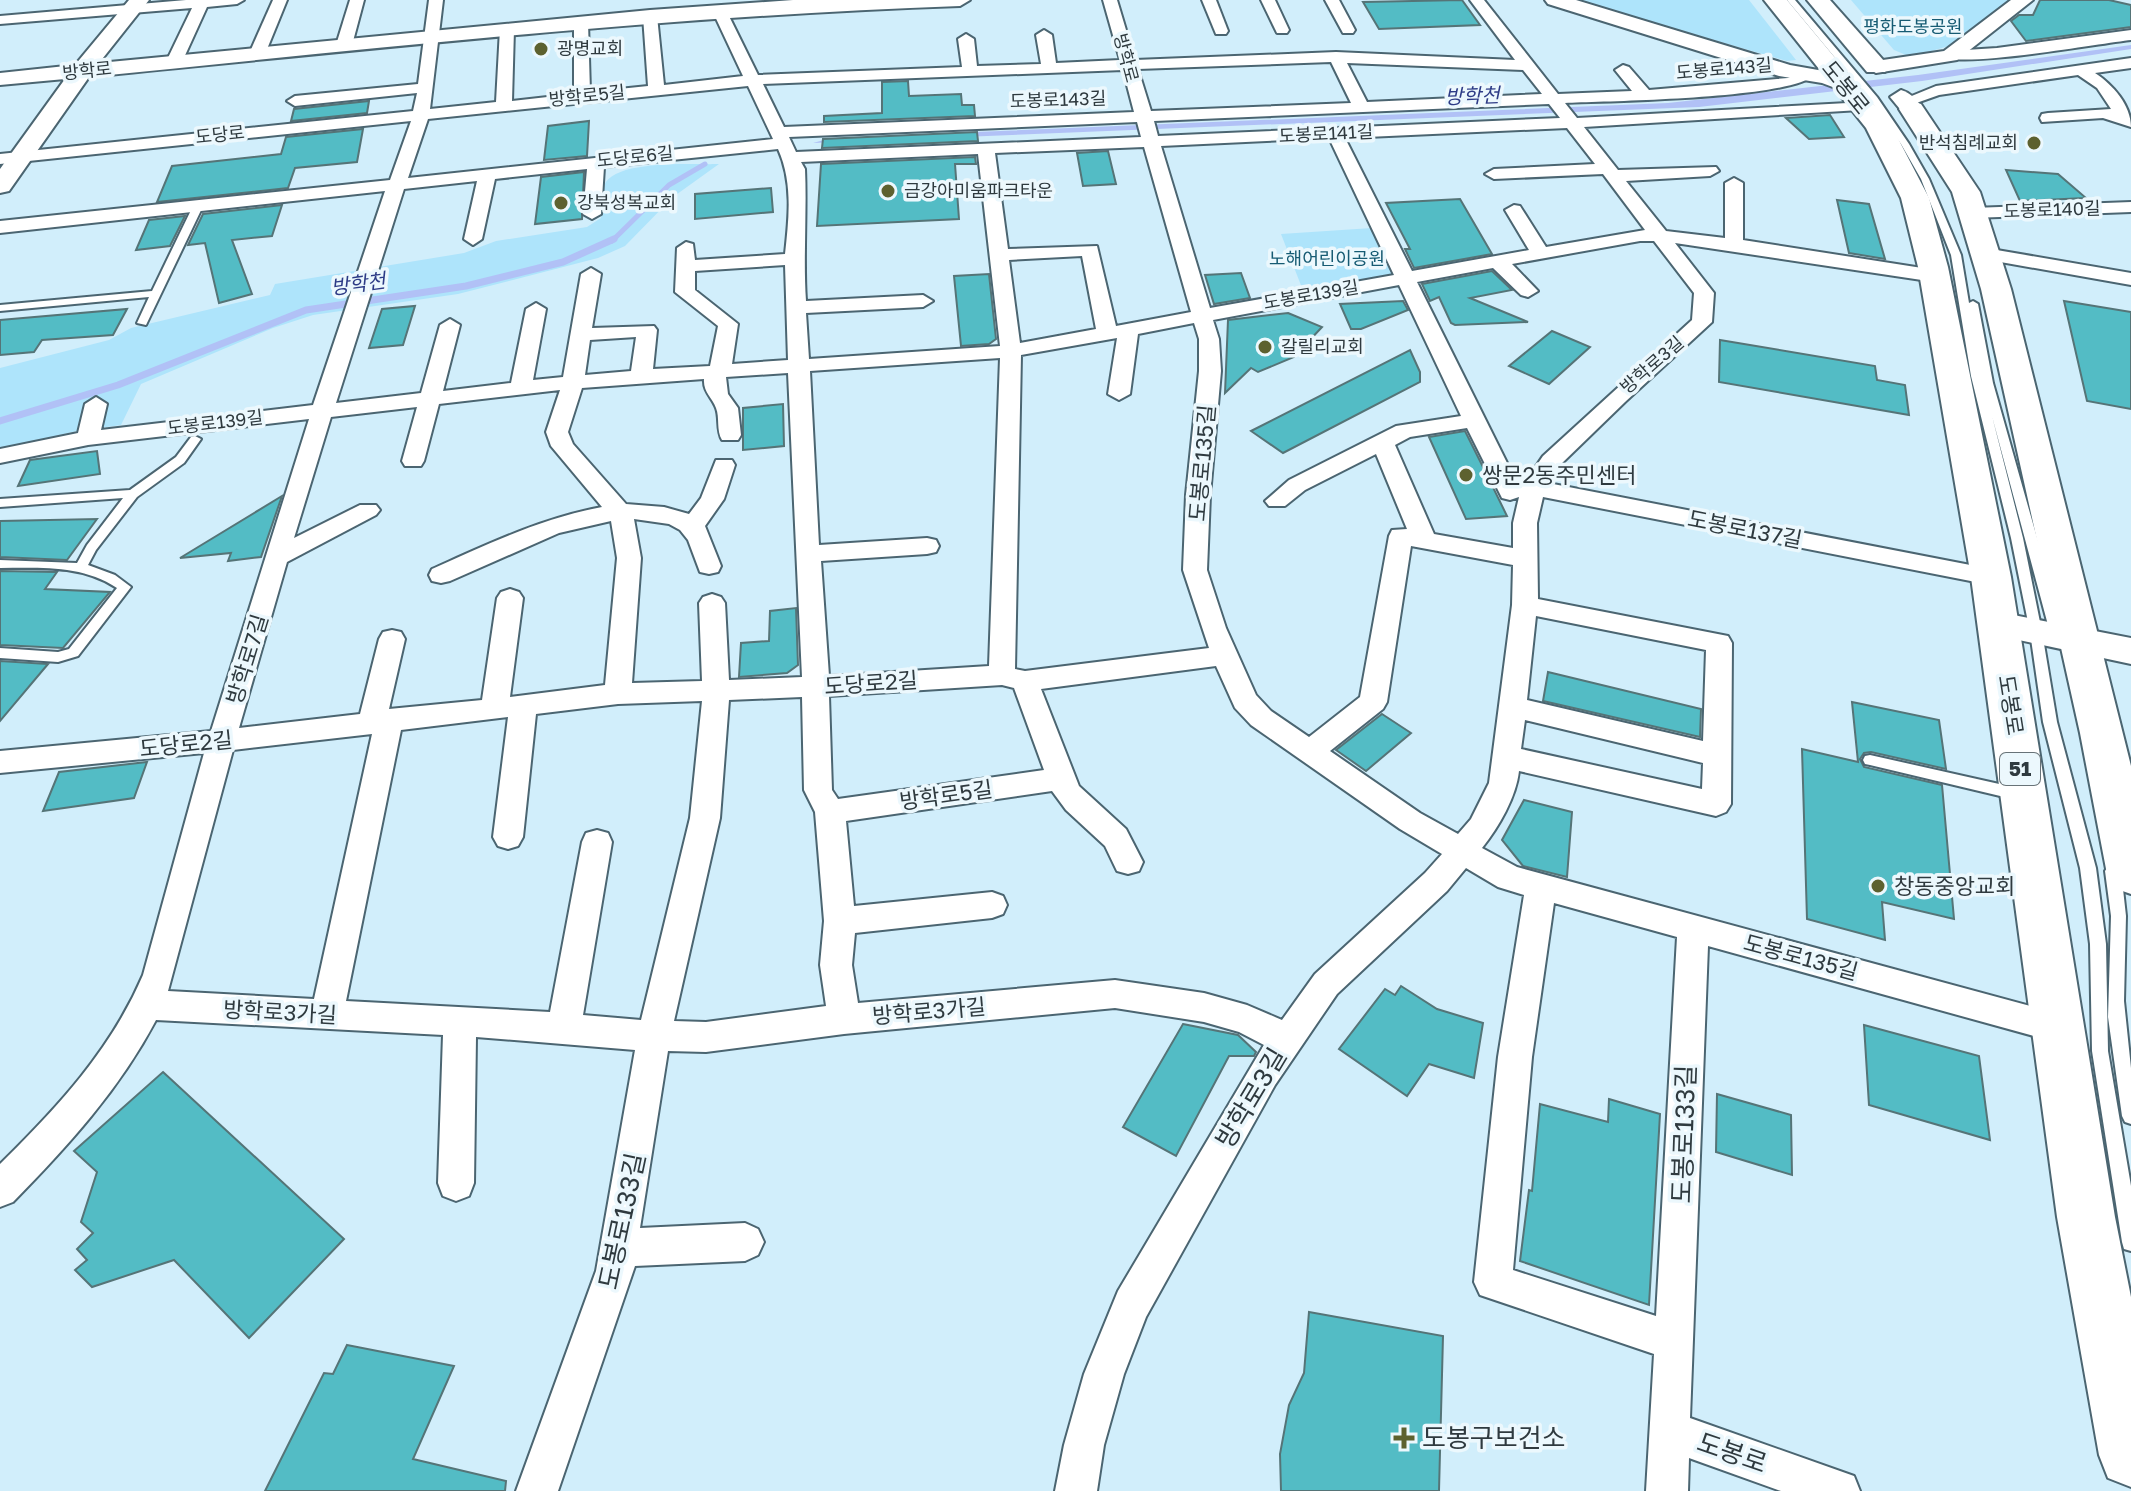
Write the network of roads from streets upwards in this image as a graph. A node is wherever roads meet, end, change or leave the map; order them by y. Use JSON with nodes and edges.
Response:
{"nodes":[{"id":1,"x":15,"y":0,"type":"edge"},
{"id":2,"x":237,"y":0,"type":"edge"},
{"id":3,"x":280,"y":0,"type":"edge"},
{"id":4,"x":357,"y":0,"type":"edge"},
{"id":5,"x":436,"y":0,"type":"edge"},
{"id":6,"x":950,"y":0,"type":"edge"},
{"id":7,"x":960,"y":0,"type":"edge"},
{"id":8,"x":1110,"y":0,"type":"edge"},
{"id":9,"x":1209,"y":0,"type":"edge"},
{"id":10,"x":1268,"y":0,"type":"edge"},
{"id":11,"x":1332,"y":0,"type":"edge"},
{"id":12,"x":1477,"y":0,"type":"edge"},
{"id":13,"x":1555,"y":0,"type":"edge"},
{"id":14,"x":1775,"y":0,"type":"edge"},
{"id":15,"x":2023,"y":0,"type":"edge"},
{"id":16,"x":871,"y":2,"type":"edge"},
{"id":17,"x":1822,"y":2,"type":"edge"},
{"id":18,"x":202,"y":3,"type":"junction"},
{"id":19,"x":790,"y":3,"type":"edge"},
{"id":20,"x":135,"y":5,"type":"edge"},
{"id":21,"x":717,"y":5,"type":"edge"},
{"id":22,"x":650,"y":16,"type":"junction"},
{"id":23,"x":0,"y":20,"type":"edge"},
{"id":24,"x":581,"y":22,"type":"junction"},
{"id":25,"x":507,"y":29,"type":"junction"},
{"id":26,"x":1282,"y":30,"type":"dead end"},
{"id":27,"x":1348,"y":30,"type":"dead end"},
{"id":28,"x":1221,"y":31,"type":"dead end"},
{"id":29,"x":1044,"y":35,"type":"dead end"},
{"id":30,"x":2131,"y":35,"type":"edge"},
{"id":31,"x":433,"y":36,"type":"junction"},
{"id":32,"x":966,"y":39,"type":"dead end"},
{"id":33,"x":344,"y":45,"type":"junction"},
{"id":34,"x":257,"y":54,"type":"junction"},
{"id":35,"x":1950,"y":56,"type":"junction"},
{"id":36,"x":1336,"y":57,"type":"junction"},
{"id":37,"x":1407,"y":59,"type":"junction"},
{"id":38,"x":174,"y":62,"type":"junction"},
{"id":39,"x":2131,"y":63,"type":"edge"},
{"id":40,"x":1128,"y":64,"type":"junction"},
{"id":41,"x":1526,"y":65,"type":"junction"},
{"id":42,"x":1052,"y":66,"type":"junction"},
{"id":43,"x":970,"y":70,"type":"junction"},
{"id":44,"x":1623,"y":70,"type":"dead end"},
{"id":45,"x":2080,"y":70,"type":"junction"},
{"id":46,"x":82,"y":71,"type":"junction"},
{"id":47,"x":1806,"y":75,"type":"junction"},
{"id":48,"x":1419,"y":78,"type":"dead end"},
{"id":49,"x":0,"y":79,"type":"edge"},
{"id":50,"x":755,"y":80,"type":"junction"},
{"id":51,"x":423,"y":88,"type":"junction"},
{"id":52,"x":656,"y":89,"type":"junction"},
{"id":53,"x":1061,"y":89,"type":"dead end"},
{"id":54,"x":1873,"y":89,"type":"junction"},
{"id":55,"x":1309,"y":91,"type":"dead end"},
{"id":56,"x":1645,"y":95,"type":"junction"},
{"id":57,"x":582,"y":97,"type":"junction"},
{"id":58,"x":1552,"y":100,"type":"junction"},
{"id":59,"x":295,"y":101,"type":"dead end"},
{"id":60,"x":504,"y":105,"type":"junction"},
{"id":61,"x":848,"y":108,"type":"dead end"},
{"id":62,"x":1362,"y":108,"type":"junction"},
{"id":63,"x":1319,"y":110,"type":"junction"},
{"id":64,"x":419,"y":113,"type":"junction"},
{"id":65,"x":2048,"y":118,"type":"dead end"},
{"id":66,"x":2128,"y":119,"type":"edge"},
{"id":67,"x":1570,"y":123,"type":"junction"},
{"id":68,"x":847,"y":129,"type":"junction"},
{"id":69,"x":1146,"y":129,"type":"junction"},
{"id":70,"x":1335,"y":134,"type":"junction"},
{"id":71,"x":791,"y":147,"type":"junction"},
{"id":72,"x":986,"y":149,"type":"junction"},
{"id":73,"x":11,"y":158,"type":"edge"},
{"id":74,"x":596,"y":162,"type":"junction"},
{"id":75,"x":1710,"y":171,"type":"dead end"},
{"id":76,"x":1610,"y":173,"type":"junction"},
{"id":77,"x":1494,"y":174,"type":"dead end"},
{"id":78,"x":487,"y":175,"type":"junction"},
{"id":79,"x":1734,"y":183,"type":"dead end"},
{"id":80,"x":396,"y":185,"type":"junction"},
{"id":81,"x":0,"y":186,"type":"edge"},
{"id":82,"x":2131,"y":207,"type":"edge"},
{"id":83,"x":1514,"y":210,"type":"dead end"},
{"id":84,"x":1972,"y":213,"type":"junction"},
{"id":85,"x":592,"y":214,"type":"dead end"},
{"id":86,"x":0,"y":227,"type":"edge"},
{"id":87,"x":1658,"y":234,"type":"junction"},
{"id":88,"x":473,"y":239,"type":"dead end"},
{"id":89,"x":1734,"y":244,"type":"junction"},
{"id":90,"x":1540,"y":252,"type":"junction"},
{"id":91,"x":1985,"y":254,"type":"junction"},
{"id":92,"x":997,"y":255,"type":"junction"},
{"id":93,"x":794,"y":259,"type":"junction"},
{"id":94,"x":1496,"y":260,"type":"junction"},
{"id":95,"x":591,"y":274,"type":"dead end"},
{"id":96,"x":1935,"y":276,"type":"junction"},
{"id":97,"x":1406,"y":278,"type":"junction"},
{"id":98,"x":2131,"y":279,"type":"edge"},
{"id":99,"x":1528,"y":291,"type":"dead end"},
{"id":100,"x":923,"y":301,"type":"dead end"},
{"id":101,"x":798,"y":307,"type":"junction"},
{"id":102,"x":536,"y":309,"type":"dead end"},
{"id":103,"x":1202,"y":314,"type":"junction"},
{"id":104,"x":450,"y":325,"type":"dead end"},
{"id":105,"x":1129,"y":328,"type":"junction"},
{"id":106,"x":1107,"y":332,"type":"junction"},
{"id":107,"x":581,"y":335,"type":"junction"},
{"id":108,"x":1011,"y":351,"type":"junction"},
{"id":109,"x":801,"y":365,"type":"junction"},
{"id":110,"x":719,"y":371,"type":"junction"},
{"id":111,"x":641,"y":377,"type":"junction"},
{"id":112,"x":573,"y":382,"type":"junction"},
{"id":113,"x":521,"y":387,"type":"junction"},
{"id":114,"x":1119,"y":394,"type":"dead end"},
{"id":115,"x":431,"y":397,"type":"junction"},
{"id":116,"x":96,"y":404,"type":"dead end"},
{"id":117,"x":324,"y":409,"type":"junction"},
{"id":118,"x":1473,"y":421,"type":"junction"},
{"id":119,"x":730,"y":435,"type":"dead end"},
{"id":120,"x":88,"y":438,"type":"junction"},
{"id":121,"x":1382,"y":441,"type":"junction"},
{"id":122,"x":0,"y":456,"type":"edge"},
{"id":123,"x":413,"y":461,"type":"dead end"},
{"id":124,"x":724,"y":465,"type":"dead end"},
{"id":125,"x":1501,"y":477,"type":"junction"},
{"id":126,"x":1533,"y":488,"type":"junction"},
{"id":127,"x":1277,"y":501,"type":"dead end"},
{"id":128,"x":368,"y":510,"type":"dead end"},
{"id":129,"x":618,"y":510,"type":"junction"},
{"id":130,"x":1525,"y":523,"type":"junction"},
{"id":131,"x":692,"y":527,"type":"junction"},
{"id":132,"x":1424,"y":540,"type":"junction"},
{"id":133,"x":927,"y":546,"type":"dead end"},
{"id":134,"x":809,"y":554,"type":"junction"},
{"id":135,"x":278,"y":556,"type":"junction"},
{"id":136,"x":1525,"y":559,"type":"junction"},
{"id":137,"x":709,"y":566,"type":"dead end"},
{"id":138,"x":441,"y":575,"type":"dead end"},
{"id":139,"x":1991,"y":577,"type":"junction"},
{"id":140,"x":510,"y":598,"type":"dead end"},
{"id":141,"x":712,"y":603,"type":"dead end"},
{"id":142,"x":1525,"y":605,"type":"junction"},
{"id":143,"x":2047,"y":636,"type":"junction"},
{"id":144,"x":392,"y":639,"type":"dead end"},
{"id":145,"x":2131,"y":651,"type":"edge"},
{"id":146,"x":1226,"y":655,"type":"junction"},
{"id":147,"x":1014,"y":678,"type":"junction"},
{"id":148,"x":813,"y":687,"type":"junction"},
{"id":149,"x":716,"y":691,"type":"junction"},
{"id":150,"x":618,"y":694,"type":"junction"},
{"id":151,"x":509,"y":706,"type":"junction"},
{"id":152,"x":1513,"y":707,"type":"junction"},
{"id":153,"x":380,"y":720,"type":"junction"},
{"id":154,"x":222,"y":741,"type":"junction"},
{"id":155,"x":1310,"y":751,"type":"junction"},
{"id":156,"x":1716,"y":755,"type":"junction"},
{"id":157,"x":1507,"y":757,"type":"junction"},
{"id":158,"x":0,"y":762,"type":"edge"},
{"id":159,"x":1061,"y":779,"type":"junction"},
{"id":160,"x":830,"y":812,"type":"junction"},
{"id":161,"x":508,"y":837,"type":"dead end"},
{"id":162,"x":597,"y":842,"type":"dead end"},
{"id":163,"x":1461,"y":852,"type":"junction"},
{"id":164,"x":1128,"y":862,"type":"dead end"},
{"id":165,"x":2120,"y":866,"type":"edge"},
{"id":166,"x":1541,"y":887,"type":"junction"},
{"id":167,"x":992,"y":905,"type":"dead end"},
{"id":168,"x":840,"y":921,"type":"junction"},
{"id":169,"x":1693,"y":927,"type":"junction"},
{"id":170,"x":148,"y":1005,"type":"junction"},
{"id":171,"x":327,"y":1014,"type":"junction"},
{"id":172,"x":844,"y":1019,"type":"junction"},
{"id":173,"x":460,"y":1022,"type":"junction"},
{"id":174,"x":2059,"y":1028,"type":"junction"},
{"id":175,"x":564,"y":1029,"type":"junction"},
{"id":176,"x":654,"y":1036,"type":"junction"},
{"id":177,"x":1286,"y":1040,"type":"junction"},
{"id":178,"x":456,"y":1183,"type":"dead end"},
{"id":179,"x":0,"y":1189,"type":"edge"},
{"id":180,"x":745,"y":1242,"type":"dead end"},
{"id":181,"x":620,"y":1248,"type":"junction"},
{"id":182,"x":1675,"y":1342,"type":"junction"},
{"id":183,"x":1669,"y":1431,"type":"junction"},
{"id":184,"x":2131,"y":1455,"type":"edge"},
{"id":185,"x":537,"y":1491,"type":"edge"},
{"id":186,"x":1076,"y":1491,"type":"edge"},
{"id":187,"x":1667,"y":1491,"type":"edge"},
{"id":188,"x":1839,"y":1491,"type":"edge"}],
"edges":[{"from":1,"to":23,"type":"street"},
{"from":2,"to":18,"type":"street"},
{"from":3,"to":34,"type":"street"},
{"from":4,"to":33,"type":"street"},
{"from":5,"to":31,"type":"street","name":"방학로7길"},
{"from":6,"to":7,"type":"main road","name":"방학로"},
{"from":6,"to":16,"type":"main road","name":"방학로"},
{"from":8,"to":40,"type":"street","name":"방학로"},
{"from":9,"to":28,"type":"street"},
{"from":10,"to":26,"type":"street"},
{"from":11,"to":27,"type":"street"},
{"from":12,"to":41,"type":"street","name":"방학로3길"},
{"from":13,"to":47,"type":"main road"},
{"from":14,"to":54,"type":"main road","name":"도봉로","number":"51"},
{"from":15,"to":35,"type":"main road"},
{"from":16,"to":19,"type":"main road","name":"방학로"},
{"from":17,"to":54,"type":"main road","name":"도봉로","number":"51"},
{"from":18,"to":20,"type":"street"},
{"from":18,"to":38,"type":"street"},
{"from":19,"to":21,"type":"main road","name":"방학로"},
{"from":20,"to":23,"type":"street"},
{"from":20,"to":46,"type":"main road"},
{"from":21,"to":22,"type":"main road","name":"방학로"},
{"from":21,"to":50,"type":"street"},
{"from":22,"to":24,"type":"main road","name":"방학로"},
{"from":22,"to":52,"type":"street"},
{"from":24,"to":25,"type":"main road","name":"방학로"},
{"from":24,"to":57,"type":"street"},
{"from":25,"to":31,"type":"main road","name":"방학로"},
{"from":25,"to":60,"type":"street"},
{"from":29,"to":42,"type":"street"},
{"from":30,"to":35,"type":"street"},
{"from":31,"to":33,"type":"main road","name":"방학로"},
{"from":31,"to":51,"type":"street","name":"방학로7길"},
{"from":32,"to":43,"type":"street"},
{"from":33,"to":34,"type":"main road","name":"방학로"},
{"from":34,"to":38,"type":"main road","name":"방학로"},
{"from":35,"to":54,"type":"main road"},
{"from":36,"to":37,"type":"street"},
{"from":36,"to":40,"type":"street"},
{"from":36,"to":62,"type":"street"},
{"from":37,"to":41,"type":"street"},
{"from":37,"to":48,"type":"street"},
{"from":38,"to":46,"type":"main road","name":"방학로"},
{"from":39,"to":45,"type":"street","name":"도봉로"},
{"from":40,"to":42,"type":"street","name":"방학로5길"},
{"from":40,"to":69,"type":"street","name":"방학로"},
{"from":41,"to":58,"type":"street","name":"방학로3길"},
{"from":42,"to":43,"type":"street","name":"방학로5길"},
{"from":42,"to":53,"type":"street","name":"도봉로143길"},
{"from":43,"to":50,"type":"street","name":"방학로5길"},
{"from":44,"to":56,"type":"street"},
{"from":45,"to":54,"type":"street","name":"도봉로"},
{"from":45,"to":66,"type":"street"},
{"from":46,"to":49,"type":"main road","name":"방학로"},
{"from":46,"to":73,"type":"main road"},
{"from":47,"to":54,"type":"main road"},
{"from":47,"to":56,"type":"street","name":"도봉로143길"},
{"from":50,"to":52,"type":"street","name":"방학로5길"},
{"from":50,"to":71,"type":"street"},
{"from":51,"to":59,"type":"street"},
{"from":51,"to":64,"type":"street","name":"방학로7길"},
{"from":52,"to":57,"type":"street","name":"방학로5길"},
{"from":54,"to":67,"type":"street","name":"도봉로141길"},
{"from":54,"to":84,"type":"main road","name":"도봉로","number":"51"},
{"from":54,"to":96,"type":"main road","name":"도봉로","number":"51"},
{"from":55,"to":63,"type":"street"},
{"from":56,"to":58,"type":"street","name":"도봉로143길"},
{"from":57,"to":60,"type":"street","name":"방학로5길"},
{"from":58,"to":62,"type":"street","name":"도봉로143길"},
{"from":58,"to":67,"type":"street","name":"방학로3길"},
{"from":60,"to":64,"type":"street","name":"방학로5길"},
{"from":61,"to":68,"type":"street"},
{"from":62,"to":63,"type":"street","name":"도봉로143길"},
{"from":63,"to":69,"type":"street","name":"도봉로143길"},
{"from":64,"to":73,"type":"street","name":"도당로"},
{"from":64,"to":80,"type":"street","name":"방학로7길"},
{"from":65,"to":66,"type":"street"},
{"from":67,"to":70,"type":"street","name":"도봉로141길"},
{"from":67,"to":76,"type":"street","name":"방학로3길"},
{"from":68,"to":69,"type":"street","name":"도봉로143길"},
{"from":68,"to":71,"type":"street","name":"도봉로143길"},
{"from":69,"to":70,"type":"street","name":"도봉로141길"},
{"from":69,"to":72,"type":"street","name":"도봉로141길"},
{"from":69,"to":103,"type":"street","name":"도봉로135길"},
{"from":70,"to":97,"type":"street"},
{"from":71,"to":72,"type":"street","name":"도봉로141길"},
{"from":71,"to":74,"type":"street","name":"도당로6길"},
{"from":71,"to":93,"type":"street"},
{"from":72,"to":92,"type":"street"},
{"from":73,"to":81,"type":"main road"},
{"from":74,"to":78,"type":"street","name":"도당로6길"},
{"from":74,"to":85,"type":"street"},
{"from":75,"to":76,"type":"street"},
{"from":76,"to":77,"type":"street"},
{"from":76,"to":87,"type":"street","name":"방학로3길"},
{"from":78,"to":80,"type":"street","name":"도당로6길"},
{"from":78,"to":88,"type":"street"},
{"from":79,"to":89,"type":"street"},
{"from":80,"to":86,"type":"street","name":"도당로6길"},
{"from":80,"to":117,"type":"street","name":"방학로7길"},
{"from":82,"to":84,"type":"street","name":"도봉로140길"},
{"from":83,"to":90,"type":"street"},
{"from":84,"to":91,"type":"main road","name":"도봉로","number":"51"},
{"from":87,"to":89,"type":"street","name":"도봉로139길"},
{"from":87,"to":90,"type":"street","name":"도봉로139길"},
{"from":87,"to":126,"type":"street","name":"방학로3길"},
{"from":89,"to":96,"type":"street","name":"도봉로139길"},
{"from":90,"to":94,"type":"street","name":"도봉로139길"},
{"from":91,"to":98,"type":"street"},
{"from":91,"to":143,"type":"main road","name":"도봉로","number":"51"},
{"from":92,"to":106,"type":"street"},
{"from":92,"to":108,"type":"street"},
{"from":93,"to":101,"type":"street"},
{"from":93,"to":110,"type":"street"},
{"from":94,"to":97,"type":"street","name":"도봉로139길"},
{"from":94,"to":99,"type":"street"},
{"from":95,"to":107,"type":"street"},
{"from":96,"to":139,"type":"main road","name":"도봉로","number":"51"},
{"from":97,"to":103,"type":"street","name":"도봉로139길"},
{"from":97,"to":118,"type":"street"},
{"from":100,"to":101,"type":"street"},
{"from":101,"to":109,"type":"street"},
{"from":102,"to":113,"type":"street"},
{"from":103,"to":105,"type":"street","name":"도봉로139길"},
{"from":103,"to":146,"type":"street","name":"도봉로135길"},
{"from":104,"to":115,"type":"street"},
{"from":105,"to":106,"type":"street","name":"도봉로139길"},
{"from":105,"to":114,"type":"street"},
{"from":106,"to":108,"type":"street","name":"도봉로139길"},
{"from":107,"to":111,"type":"street"},
{"from":107,"to":112,"type":"street"},
{"from":108,"to":109,"type":"street","name":"도봉로139길"},
{"from":108,"to":147,"type":"street"},
{"from":109,"to":110,"type":"street","name":"도봉로139길"},
{"from":109,"to":134,"type":"street"},
{"from":110,"to":111,"type":"street","name":"도봉로139길"},
{"from":110,"to":119,"type":"street"},
{"from":111,"to":112,"type":"street","name":"도봉로139길"},
{"from":112,"to":113,"type":"street","name":"도봉로139길"},
{"from":112,"to":129,"type":"street"},
{"from":113,"to":115,"type":"street","name":"도봉로139길"},
{"from":115,"to":117,"type":"street","name":"도봉로139길"},
{"from":115,"to":123,"type":"street"},
{"from":116,"to":120,"type":"street"},
{"from":117,"to":120,"type":"street","name":"도봉로139길"},
{"from":117,"to":135,"type":"street","name":"방학로7길"},
{"from":118,"to":121,"type":"street"},
{"from":118,"to":125,"type":"street"},
{"from":120,"to":122,"type":"street","name":"도봉로139길"},
{"from":121,"to":127,"type":"street"},
{"from":121,"to":132,"type":"street"},
{"from":124,"to":131,"type":"street"},
{"from":125,"to":126,"type":"street","name":"도봉로137길"},
{"from":125,"to":130,"type":"street"},
{"from":126,"to":130,"type":"street","name":"방학로3길"},
{"from":126,"to":139,"type":"street","name":"도봉로137길"},
{"from":128,"to":135,"type":"street"},
{"from":129,"to":131,"type":"street"},
{"from":129,"to":138,"type":"street"},
{"from":129,"to":150,"type":"street"},
{"from":130,"to":136,"type":"street","name":"방학로3길"},
{"from":131,"to":137,"type":"street"},
{"from":132,"to":136,"type":"street"},
{"from":132,"to":155,"type":"street"},
{"from":133,"to":134,"type":"street"},
{"from":134,"to":148,"type":"street"},
{"from":135,"to":154,"type":"street","name":"방학로7길"},
{"from":136,"to":142,"type":"street","name":"방학로3길"},
{"from":139,"to":143,"type":"main road","name":"도봉로","number":"51"},
{"from":140,"to":151,"type":"street"},
{"from":141,"to":149,"type":"street"},
{"from":142,"to":152,"type":"street","name":"방학로3길"},
{"from":142,"to":156,"type":"street"},
{"from":143,"to":145,"type":"main road"},
{"from":143,"to":165,"type":"main road","name":"도봉로","number":"51"},
{"from":143,"to":174,"type":"main road","name":"도봉로","number":"51"},
{"from":144,"to":153,"type":"street"},
{"from":146,"to":147,"type":"street","name":"도당로2길"},
{"from":146,"to":155,"type":"street","name":"도봉로135길"},
{"from":147,"to":148,"type":"street","name":"도당로2길"},
{"from":147,"to":159,"type":"street"},
{"from":148,"to":149,"type":"street","name":"도당로2길"},
{"from":148,"to":160,"type":"street"},
{"from":149,"to":150,"type":"street","name":"도당로2길"},
{"from":149,"to":176,"type":"street"},
{"from":150,"to":151,"type":"street","name":"도당로2길"},
{"from":151,"to":153,"type":"street","name":"도당로2길"},
{"from":151,"to":161,"type":"street"},
{"from":152,"to":156,"type":"street"},
{"from":152,"to":157,"type":"street","name":"방학로3길"},
{"from":153,"to":154,"type":"street","name":"도당로2길"},
{"from":153,"to":171,"type":"street"},
{"from":154,"to":158,"type":"street","name":"도당로2길"},
{"from":154,"to":170,"type":"street","name":"방학로7길"},
{"from":155,"to":163,"type":"street","name":"도봉로135길"},
{"from":156,"to":157,"type":"street"},
{"from":157,"to":163,"type":"street","name":"방학로3길"},
{"from":159,"to":160,"type":"street","name":"방학로5길"},
{"from":159,"to":164,"type":"street"},
{"from":160,"to":168,"type":"street"},
{"from":162,"to":175,"type":"street"},
{"from":163,"to":166,"type":"street","name":"도봉로135길"},
{"from":163,"to":177,"type":"street","name":"방학로3길"},
{"from":166,"to":169,"type":"street","name":"도봉로135길"},
{"from":166,"to":182,"type":"street"},
{"from":167,"to":168,"type":"street"},
{"from":168,"to":172,"type":"street"},
{"from":169,"to":174,"type":"street","name":"도봉로135길"},
{"from":169,"to":182,"type":"street","name":"도봉로133길"},
{"from":170,"to":171,"type":"street","name":"방학로3가길"},
{"from":170,"to":179,"type":"street","name":"방학로7길"},
{"from":171,"to":173,"type":"street","name":"방학로3가길"},
{"from":172,"to":176,"type":"street","name":"방학로3가길"},
{"from":172,"to":177,"type":"street","name":"방학로3가길"},
{"from":173,"to":175,"type":"street","name":"방학로3가길"},
{"from":173,"to":178,"type":"street"},
{"from":174,"to":184,"type":"main road","name":"도봉로","number":"51"},
{"from":175,"to":176,"type":"street","name":"방학로3가길"},
{"from":176,"to":181,"type":"street","name":"도봉로133길"},
{"from":177,"to":186,"type":"street","name":"방학로3길"},
{"from":180,"to":181,"type":"street"},
{"from":181,"to":185,"type":"street","name":"도봉로133길"},
{"from":182,"to":183,"type":"street","name":"도봉로133길"},
{"from":183,"to":187,"type":"street","name":"도봉로133길"},
{"from":183,"to":188,"type":"street","name":"도봉로"}]}
